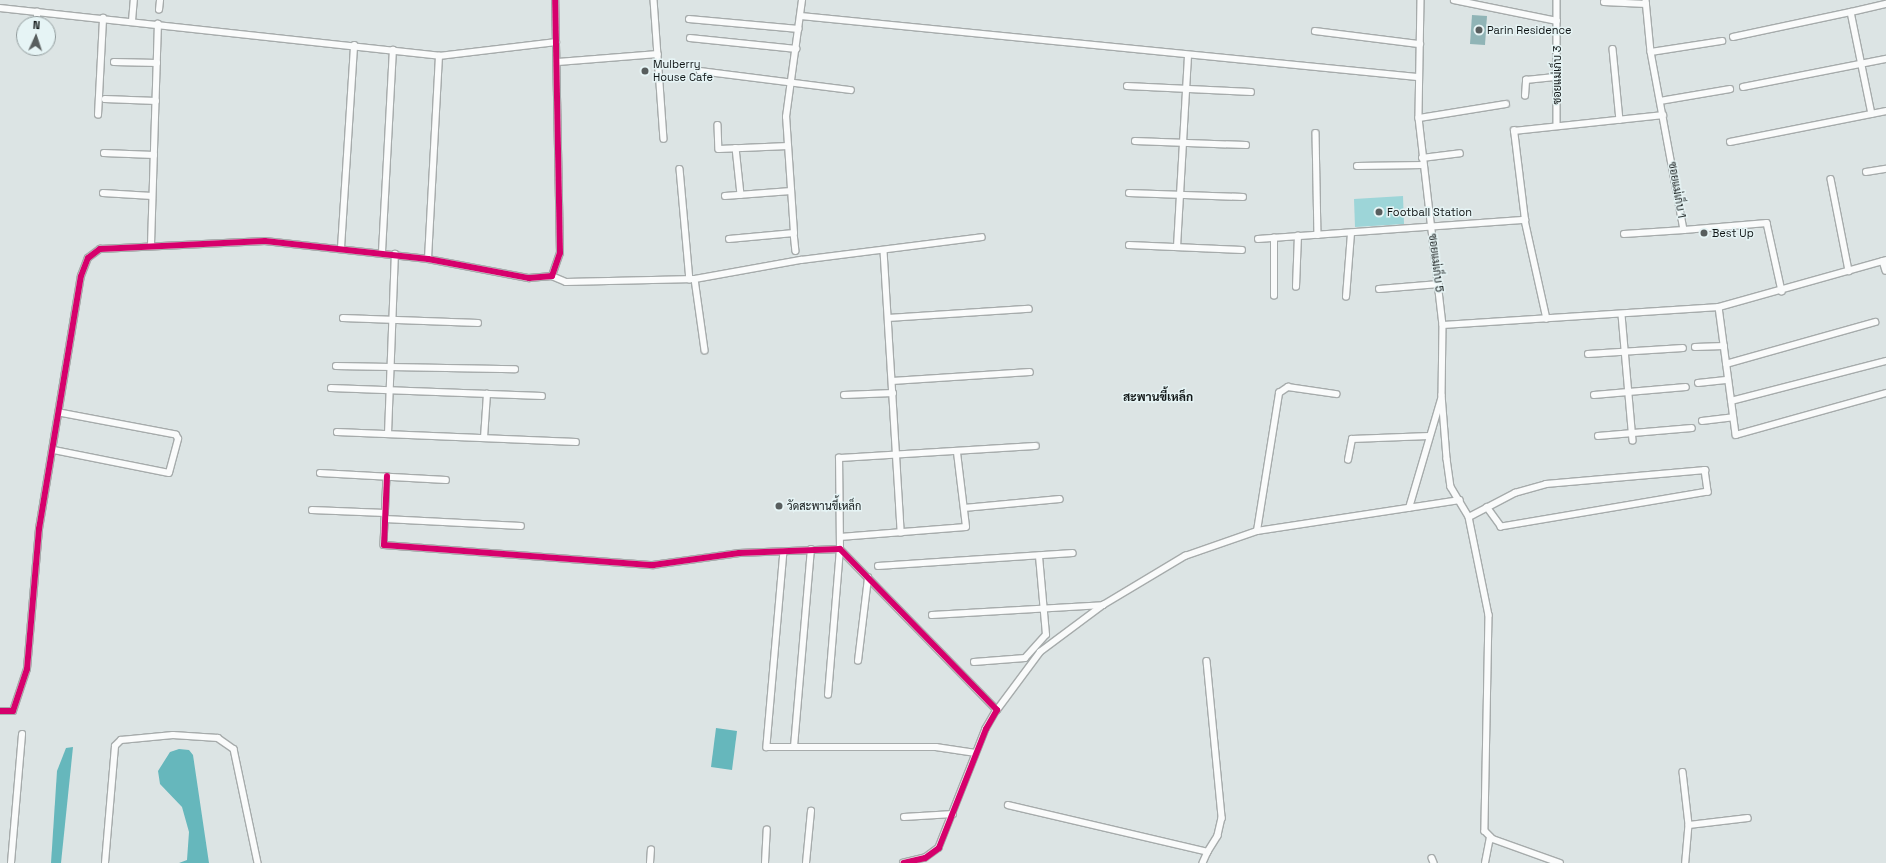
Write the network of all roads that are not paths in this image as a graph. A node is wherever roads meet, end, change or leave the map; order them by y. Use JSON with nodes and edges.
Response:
{"nodes":[{"id":1,"x":134,"y":0,"type":"edge"},
{"id":2,"x":160,"y":0,"type":"edge"},
{"id":3,"x":555,"y":0,"type":"edge"},
{"id":4,"x":654,"y":0,"type":"edge"},
{"id":5,"x":802,"y":0,"type":"edge"},
{"id":6,"x":1422,"y":0,"type":"edge"},
{"id":7,"x":1454,"y":0,"type":"edge"},
{"id":8,"x":1557,"y":0,"type":"edge"},
{"id":9,"x":1604,"y":2,"type":"dead end"},
{"id":10,"x":1646,"y":2,"type":"edge"},
{"id":11,"x":1886,"y":4,"type":"edge"},
{"id":12,"x":0,"y":8,"type":"edge"},
{"id":13,"x":159,"y":10,"type":"dead end"},
{"id":14,"x":38,"y":12,"type":"junction"},
{"id":15,"x":1851,"y":12,"type":"junction"},
{"id":16,"x":38,"y":16,"type":"edge"},
{"id":17,"x":801,"y":16,"type":"junction"},
{"id":18,"x":104,"y":18,"type":"junction"},
{"id":19,"x":689,"y":19,"type":"dead end"},
{"id":20,"x":132,"y":21,"type":"junction"},
{"id":21,"x":1557,"y":21,"type":"junction"},
{"id":22,"x":158,"y":24,"type":"junction"},
{"id":23,"x":798,"y":29,"type":"junction"},
{"id":24,"x":1316,"y":31,"type":"dead end"},
{"id":25,"x":1733,"y":36,"type":"dead end"},
{"id":26,"x":690,"y":38,"type":"dead end"},
{"id":27,"x":1722,"y":41,"type":"dead end"},
{"id":28,"x":556,"y":42,"type":"junction"},
{"id":29,"x":1420,"y":44,"type":"junction"},
{"id":30,"x":354,"y":45,"type":"junction"},
{"id":31,"x":1613,"y":49,"type":"dead end"},
{"id":32,"x":393,"y":50,"type":"junction"},
{"id":33,"x":796,"y":50,"type":"junction"},
{"id":34,"x":1651,"y":52,"type":"junction"},
{"id":35,"x":658,"y":54,"type":"junction"},
{"id":36,"x":439,"y":56,"type":"junction"},
{"id":37,"x":1188,"y":57,"type":"junction"},
{"id":38,"x":1886,"y":59,"type":"edge"},
{"id":39,"x":114,"y":62,"type":"dead end"},
{"id":40,"x":558,"y":62,"type":"junction"},
{"id":41,"x":157,"y":63,"type":"junction"},
{"id":42,"x":1862,"y":64,"type":"junction"},
{"id":43,"x":700,"y":72,"type":"dead end"},
{"id":44,"x":1417,"y":77,"type":"junction"},
{"id":45,"x":1557,"y":77,"type":"junction"},
{"id":46,"x":791,"y":82,"type":"junction"},
{"id":47,"x":1127,"y":86,"type":"dead end"},
{"id":48,"x":1743,"y":87,"type":"dead end"},
{"id":49,"x":1184,"y":89,"type":"junction"},
{"id":50,"x":1730,"y":89,"type":"dead end"},
{"id":51,"x":851,"y":90,"type":"dead end"},
{"id":52,"x":1251,"y":92,"type":"dead end"},
{"id":53,"x":1525,"y":96,"type":"dead end"},
{"id":54,"x":106,"y":99,"type":"dead end"},
{"id":55,"x":156,"y":101,"type":"junction"},
{"id":56,"x":1660,"y":101,"type":"junction"},
{"id":57,"x":1506,"y":104,"type":"dead end"},
{"id":58,"x":1886,"y":111,"type":"edge"},
{"id":59,"x":1872,"y":114,"type":"junction"},
{"id":60,"x":1663,"y":115,"type":"junction"},
{"id":61,"x":98,"y":116,"type":"dead end"},
{"id":62,"x":1419,"y":118,"type":"junction"},
{"id":63,"x":1620,"y":120,"type":"junction"},
{"id":64,"x":718,"y":125,"type":"dead end"},
{"id":65,"x":1557,"y":126,"type":"junction"},
{"id":66,"x":1316,"y":132,"type":"dead end"},
{"id":67,"x":664,"y":139,"type":"dead end"},
{"id":68,"x":1135,"y":142,"type":"dead end"},
{"id":69,"x":1730,"y":142,"type":"dead end"},
{"id":70,"x":1182,"y":143,"type":"junction"},
{"id":71,"x":1246,"y":145,"type":"dead end"},
{"id":72,"x":788,"y":146,"type":"junction"},
{"id":73,"x":736,"y":148,"type":"junction"},
{"id":74,"x":104,"y":153,"type":"dead end"},
{"id":75,"x":1460,"y":154,"type":"dead end"},
{"id":76,"x":154,"y":155,"type":"junction"},
{"id":77,"x":1422,"y":158,"type":"junction"},
{"id":78,"x":1423,"y":165,"type":"junction"},
{"id":79,"x":1357,"y":166,"type":"dead end"},
{"id":80,"x":1886,"y":168,"type":"edge"},
{"id":81,"x":680,"y":169,"type":"dead end"},
{"id":82,"x":1866,"y":172,"type":"dead end"},
{"id":83,"x":1831,"y":179,"type":"dead end"},
{"id":84,"x":791,"y":191,"type":"junction"},
{"id":85,"x":103,"y":193,"type":"dead end"},
{"id":86,"x":1129,"y":193,"type":"dead end"},
{"id":87,"x":741,"y":195,"type":"junction"},
{"id":88,"x":1179,"y":195,"type":"junction"},
{"id":89,"x":152,"y":196,"type":"junction"},
{"id":90,"x":724,"y":196,"type":"dead end"},
{"id":91,"x":1243,"y":197,"type":"dead end"},
{"id":92,"x":1525,"y":220,"type":"junction"},
{"id":93,"x":1432,"y":229,"type":"junction"},
{"id":94,"x":1684,"y":230,"type":"junction"},
{"id":95,"x":794,"y":233,"type":"junction"},
{"id":96,"x":1351,"y":233,"type":"junction"},
{"id":97,"x":1624,"y":234,"type":"dead end"},
{"id":98,"x":1318,"y":235,"type":"junction"},
{"id":99,"x":1298,"y":236,"type":"junction"},
{"id":100,"x":982,"y":237,"type":"dead end"},
{"id":101,"x":1274,"y":238,"type":"junction"},
{"id":102,"x":729,"y":239,"type":"dead end"},
{"id":103,"x":1258,"y":239,"type":"dead end"},
{"id":104,"x":151,"y":245,"type":"junction"},
{"id":105,"x":1129,"y":245,"type":"dead end"},
{"id":106,"x":1177,"y":247,"type":"junction"},
{"id":107,"x":341,"y":248,"type":"junction"},
{"id":108,"x":1242,"y":250,"type":"dead end"},
{"id":109,"x":796,"y":251,"type":"dead end"},
{"id":110,"x":884,"y":251,"type":"junction"},
{"id":111,"x":382,"y":252,"type":"junction"},
{"id":112,"x":395,"y":254,"type":"junction"},
{"id":113,"x":428,"y":259,"type":"junction"},
{"id":114,"x":1885,"y":260,"type":"edge"},
{"id":115,"x":1849,"y":271,"type":"junction"},
{"id":116,"x":1886,"y":271,"type":"edge"},
{"id":117,"x":552,"y":276,"type":"junction"},
{"id":118,"x":693,"y":280,"type":"junction"},
{"id":119,"x":1439,"y":284,"type":"junction"},
{"id":120,"x":1296,"y":287,"type":"dead end"},
{"id":121,"x":1379,"y":289,"type":"dead end"},
{"id":122,"x":1782,"y":291,"type":"junction"},
{"id":123,"x":1274,"y":296,"type":"dead end"},
{"id":124,"x":1346,"y":296,"type":"dead end"},
{"id":125,"x":1719,"y":307,"type":"junction"},
{"id":126,"x":1029,"y":309,"type":"dead end"},
{"id":127,"x":1622,"y":315,"type":"junction"},
{"id":128,"x":343,"y":318,"type":"dead end"},
{"id":129,"x":888,"y":318,"type":"junction"},
{"id":130,"x":1546,"y":318,"type":"junction"},
{"id":131,"x":393,"y":320,"type":"junction"},
{"id":132,"x":1875,"y":322,"type":"dead end"},
{"id":133,"x":478,"y":323,"type":"dead end"},
{"id":134,"x":1443,"y":325,"type":"junction"},
{"id":135,"x":1724,"y":346,"type":"junction"},
{"id":136,"x":1683,"y":348,"type":"dead end"},
{"id":137,"x":1695,"y":348,"type":"dead end"},
{"id":138,"x":705,"y":350,"type":"dead end"},
{"id":139,"x":1625,"y":352,"type":"junction"},
{"id":140,"x":1588,"y":354,"type":"dead end"},
{"id":141,"x":1886,"y":360,"type":"edge"},
{"id":142,"x":1726,"y":364,"type":"junction"},
{"id":143,"x":336,"y":366,"type":"dead end"},
{"id":144,"x":391,"y":367,"type":"junction"},
{"id":145,"x":516,"y":369,"type":"dead end"},
{"id":146,"x":1030,"y":372,"type":"dead end"},
{"id":147,"x":1728,"y":380,"type":"junction"},
{"id":148,"x":892,"y":381,"type":"junction"},
{"id":149,"x":1698,"y":383,"type":"dead end"},
{"id":150,"x":1686,"y":387,"type":"dead end"},
{"id":151,"x":331,"y":388,"type":"dead end"},
{"id":152,"x":390,"y":390,"type":"junction"},
{"id":153,"x":1628,"y":392,"type":"junction"},
{"id":154,"x":893,"y":393,"type":"junction"},
{"id":155,"x":487,"y":394,"type":"junction"},
{"id":156,"x":1336,"y":394,"type":"dead end"},
{"id":157,"x":1886,"y":394,"type":"edge"},
{"id":158,"x":844,"y":395,"type":"dead end"},
{"id":159,"x":1442,"y":395,"type":"junction"},
{"id":160,"x":1594,"y":395,"type":"dead end"},
{"id":161,"x":542,"y":396,"type":"dead end"},
{"id":162,"x":1731,"y":401,"type":"junction"},
{"id":163,"x":60,"y":412,"type":"junction"},
{"id":164,"x":1733,"y":417,"type":"junction"},
{"id":165,"x":1702,"y":421,"type":"dead end"},
{"id":166,"x":1692,"y":428,"type":"dead end"},
{"id":167,"x":337,"y":432,"type":"dead end"},
{"id":168,"x":1632,"y":433,"type":"junction"},
{"id":169,"x":388,"y":434,"type":"junction"},
{"id":170,"x":1429,"y":436,"type":"junction"},
{"id":171,"x":1598,"y":436,"type":"dead end"},
{"id":172,"x":484,"y":438,"type":"junction"},
{"id":173,"x":1633,"y":441,"type":"dead end"},
{"id":174,"x":576,"y":442,"type":"dead end"},
{"id":175,"x":1036,"y":446,"type":"dead end"},
{"id":176,"x":54,"y":450,"type":"junction"},
{"id":177,"x":957,"y":453,"type":"junction"},
{"id":178,"x":897,"y":456,"type":"junction"},
{"id":179,"x":1348,"y":460,"type":"dead end"},
{"id":180,"x":320,"y":473,"type":"dead end"},
{"id":181,"x":387,"y":476,"type":"junction"},
{"id":182,"x":446,"y":480,"type":"dead end"},
{"id":183,"x":1060,"y":498,"type":"dead end"},
{"id":184,"x":1460,"y":500,"type":"junction"},
{"id":185,"x":964,"y":508,"type":"junction"},
{"id":186,"x":1409,"y":508,"type":"junction"},
{"id":187,"x":1487,"y":508,"type":"junction"},
{"id":188,"x":312,"y":510,"type":"dead end"},
{"id":189,"x":385,"y":516,"type":"junction"},
{"id":190,"x":1469,"y":517,"type":"junction"},
{"id":191,"x":521,"y":526,"type":"dead end"},
{"id":192,"x":1257,"y":531,"type":"junction"},
{"id":193,"x":901,"y":532,"type":"junction"},
{"id":194,"x":840,"y":537,"type":"junction"},
{"id":195,"x":840,"y":549,"type":"junction"},
{"id":196,"x":811,"y":550,"type":"junction"},
{"id":197,"x":784,"y":551,"type":"junction"},
{"id":198,"x":1073,"y":553,"type":"dead end"},
{"id":199,"x":1039,"y":556,"type":"junction"},
{"id":200,"x":878,"y":566,"type":"dead end"},
{"id":201,"x":868,"y":578,"type":"junction"},
{"id":202,"x":1103,"y":604,"type":"junction"},
{"id":203,"x":1043,"y":607,"type":"junction"},
{"id":204,"x":932,"y":615,"type":"dead end"},
{"id":205,"x":858,"y":661,"type":"dead end"},
{"id":206,"x":1207,"y":661,"type":"dead end"},
{"id":207,"x":974,"y":662,"type":"dead end"},
{"id":208,"x":828,"y":695,"type":"dead end"},
{"id":209,"x":998,"y":710,"type":"junction"},
{"id":210,"x":0,"y":711,"type":"edge"},
{"id":211,"x":22,"y":734,"type":"dead end"},
{"id":212,"x":794,"y":747,"type":"junction"},
{"id":213,"x":976,"y":753,"type":"junction"},
{"id":214,"x":1683,"y":772,"type":"dead end"},
{"id":215,"x":1008,"y":805,"type":"dead end"},
{"id":216,"x":811,"y":811,"type":"dead end"},
{"id":217,"x":953,"y":814,"type":"junction"},
{"id":218,"x":904,"y":817,"type":"dead end"},
{"id":219,"x":1748,"y":818,"type":"dead end"},
{"id":220,"x":1689,"y":825,"type":"junction"},
{"id":221,"x":767,"y":830,"type":"dead end"},
{"id":222,"x":1490,"y":837,"type":"junction"},
{"id":223,"x":651,"y":850,"type":"dead end"},
{"id":224,"x":1208,"y":852,"type":"junction"},
{"id":225,"x":10,"y":863,"type":"edge"},
{"id":226,"x":105,"y":863,"type":"edge"},
{"id":227,"x":258,"y":863,"type":"edge"},
{"id":228,"x":650,"y":863,"type":"edge"},
{"id":229,"x":765,"y":863,"type":"edge"},
{"id":230,"x":806,"y":863,"type":"edge"},
{"id":231,"x":904,"y":863,"type":"edge"},
{"id":232,"x":1203,"y":863,"type":"edge"},
{"id":233,"x":1485,"y":863,"type":"edge"},
{"id":234,"x":1560,"y":863,"type":"edge"},
{"id":235,"x":1686,"y":863,"type":"edge"}],
"edges":[{"from":1,"to":20,"type":"street"},
{"from":2,"to":13,"type":"street"},
{"from":3,"to":28,"type":"street"},
{"from":4,"to":35,"type":"street"},
{"from":5,"to":17,"type":"street"},
{"from":6,"to":29,"type":"street","name":"ซอยแม่เก็บ 5"},
{"from":7,"to":21,"type":"street"},
{"from":8,"to":21,"type":"street","name":"ซอยแม่เก็บ 3"},
{"from":9,"to":10,"type":"street"},
{"from":10,"to":34,"type":"street","name":"ซอยแม่เก็บ 1"},
{"from":11,"to":15,"type":"street"},
{"from":12,"to":14,"type":"street"},
{"from":14,"to":16,"type":"street"},
{"from":14,"to":18,"type":"street"},
{"from":15,"to":25,"type":"street"},
{"from":15,"to":42,"type":"street"},
{"from":17,"to":23,"type":"street"},
{"from":17,"to":37,"type":"street"},
{"from":18,"to":20,"type":"street"},
{"from":18,"to":61,"type":"street"},
{"from":19,"to":23,"type":"street"},
{"from":20,"to":22,"type":"street"},
{"from":21,"to":45,"type":"street","name":"ซอยแม่เก็บ 3"},
{"from":22,"to":30,"type":"street"},
{"from":22,"to":41,"type":"street"},
{"from":23,"to":33,"type":"street"},
{"from":24,"to":29,"type":"street"},
{"from":26,"to":33,"type":"street"},
{"from":27,"to":34,"type":"street"},
{"from":28,"to":36,"type":"street"},
{"from":28,"to":40,"type":"street"},
{"from":29,"to":44,"type":"street","name":"ซอยแม่เก็บ 5"},
{"from":30,"to":32,"type":"street"},
{"from":30,"to":107,"type":"street"},
{"from":31,"to":63,"type":"street"},
{"from":32,"to":36,"type":"street"},
{"from":32,"to":111,"type":"street"},
{"from":33,"to":46,"type":"street"},
{"from":34,"to":56,"type":"street","name":"ซอยแม่เก็บ 1"},
{"from":35,"to":40,"type":"street"},
{"from":35,"to":67,"type":"street"},
{"from":36,"to":113,"type":"street"},
{"from":37,"to":44,"type":"street"},
{"from":37,"to":49,"type":"street"},
{"from":38,"to":42,"type":"street"},
{"from":39,"to":41,"type":"street"},
{"from":40,"to":117,"type":"street"},
{"from":41,"to":55,"type":"street"},
{"from":42,"to":48,"type":"street"},
{"from":42,"to":59,"type":"street"},
{"from":43,"to":46,"type":"street"},
{"from":44,"to":62,"type":"street","name":"ซอยแม่เก็บ 5"},
{"from":45,"to":53,"type":"street"},
{"from":45,"to":65,"type":"street","name":"ซอยแม่เก็บ 3"},
{"from":46,"to":51,"type":"street"},
{"from":46,"to":72,"type":"street"},
{"from":47,"to":49,"type":"street"},
{"from":49,"to":52,"type":"street"},
{"from":49,"to":70,"type":"street"},
{"from":50,"to":56,"type":"street"},
{"from":54,"to":55,"type":"street"},
{"from":55,"to":76,"type":"street"},
{"from":56,"to":60,"type":"street","name":"ซอยแม่เก็บ 1"},
{"from":57,"to":62,"type":"street"},
{"from":58,"to":59,"type":"street"},
{"from":59,"to":69,"type":"street"},
{"from":60,"to":63,"type":"street"},
{"from":60,"to":94,"type":"street","name":"ซอยแม่เก็บ 1"},
{"from":62,"to":77,"type":"street","name":"ซอยแม่เก็บ 5"},
{"from":63,"to":65,"type":"street"},
{"from":64,"to":73,"type":"street"},
{"from":65,"to":92,"type":"street"},
{"from":66,"to":98,"type":"street"},
{"from":68,"to":70,"type":"street"},
{"from":70,"to":71,"type":"street"},
{"from":70,"to":88,"type":"street"},
{"from":72,"to":73,"type":"street"},
{"from":72,"to":84,"type":"street"},
{"from":73,"to":87,"type":"street"},
{"from":74,"to":76,"type":"street"},
{"from":75,"to":77,"type":"street"},
{"from":76,"to":89,"type":"street"},
{"from":77,"to":78,"type":"street","name":"ซอยแม่เก็บ 5"},
{"from":78,"to":79,"type":"street"},
{"from":78,"to":93,"type":"street","name":"ซอยแม่เก็บ 5"},
{"from":80,"to":82,"type":"street"},
{"from":81,"to":118,"type":"street"},
{"from":83,"to":115,"type":"street"},
{"from":84,"to":87,"type":"street"},
{"from":84,"to":95,"type":"street"},
{"from":85,"to":89,"type":"street"},
{"from":86,"to":88,"type":"street"},
{"from":87,"to":90,"type":"street"},
{"from":88,"to":91,"type":"street"},
{"from":88,"to":106,"type":"street"},
{"from":89,"to":104,"type":"street"},
{"from":92,"to":93,"type":"street"},
{"from":92,"to":130,"type":"street"},
{"from":93,"to":96,"type":"street"},
{"from":93,"to":119,"type":"street","name":"ซอยแม่เก็บ 5"},
{"from":94,"to":97,"type":"street"},
{"from":94,"to":122,"type":"street","name":"ซอยแม่เก็บ 1"},
{"from":95,"to":102,"type":"street"},
{"from":95,"to":109,"type":"street"},
{"from":96,"to":98,"type":"street"},
{"from":96,"to":124,"type":"street"},
{"from":98,"to":99,"type":"street"},
{"from":99,"to":101,"type":"street"},
{"from":99,"to":120,"type":"street"},
{"from":100,"to":110,"type":"street"},
{"from":101,"to":103,"type":"street"},
{"from":101,"to":123,"type":"street"},
{"from":104,"to":107,"type":"street"},
{"from":104,"to":163,"type":"street"},
{"from":105,"to":106,"type":"street"},
{"from":106,"to":108,"type":"street"},
{"from":107,"to":111,"type":"street"},
{"from":110,"to":118,"type":"street"},
{"from":110,"to":129,"type":"street"},
{"from":111,"to":112,"type":"street"},
{"from":112,"to":113,"type":"street"},
{"from":112,"to":131,"type":"street"},
{"from":113,"to":117,"type":"street"},
{"from":114,"to":115,"type":"street"},
{"from":114,"to":116,"type":"street"},
{"from":115,"to":122,"type":"street"},
{"from":117,"to":118,"type":"street"},
{"from":118,"to":138,"type":"street"},
{"from":119,"to":121,"type":"street"},
{"from":119,"to":134,"type":"street","name":"ซอยแม่เก็บ 5"},
{"from":122,"to":125,"type":"street"},
{"from":125,"to":127,"type":"street"},
{"from":125,"to":135,"type":"street"},
{"from":126,"to":129,"type":"street"},
{"from":127,"to":130,"type":"street"},
{"from":127,"to":139,"type":"street"},
{"from":128,"to":131,"type":"street"},
{"from":129,"to":148,"type":"street"},
{"from":130,"to":134,"type":"street"},
{"from":131,"to":133,"type":"street"},
{"from":131,"to":144,"type":"street"},
{"from":132,"to":142,"type":"street"},
{"from":134,"to":159,"type":"street","name":"ซอยแม่เก็บ 5"},
{"from":135,"to":137,"type":"street"},
{"from":135,"to":142,"type":"street"},
{"from":136,"to":139,"type":"street"},
{"from":139,"to":140,"type":"street"},
{"from":139,"to":153,"type":"street"},
{"from":141,"to":162,"type":"street"},
{"from":142,"to":147,"type":"street"},
{"from":143,"to":144,"type":"street"},
{"from":144,"to":145,"type":"street"},
{"from":144,"to":152,"type":"street"},
{"from":146,"to":148,"type":"street"},
{"from":147,"to":149,"type":"street"},
{"from":147,"to":162,"type":"street"},
{"from":148,"to":154,"type":"street"},
{"from":150,"to":153,"type":"street"},
{"from":151,"to":152,"type":"street"},
{"from":152,"to":155,"type":"street"},
{"from":152,"to":169,"type":"street"},
{"from":153,"to":160,"type":"street"},
{"from":153,"to":168,"type":"street"},
{"from":154,"to":158,"type":"street"},
{"from":154,"to":178,"type":"street"},
{"from":155,"to":161,"type":"street"},
{"from":155,"to":172,"type":"street"},
{"from":156,"to":192,"type":"street"},
{"from":157,"to":164,"type":"street"},
{"from":159,"to":170,"type":"street"},
{"from":159,"to":184,"type":"street","name":"ซอยแม่เก็บ 5"},
{"from":162,"to":164,"type":"street"},
{"from":163,"to":176,"type":"street"},
{"from":163,"to":176,"type":"street"},
{"from":164,"to":165,"type":"street"},
{"from":166,"to":168,"type":"street"},
{"from":167,"to":169,"type":"street"},
{"from":168,"to":171,"type":"street"},
{"from":168,"to":173,"type":"street"},
{"from":169,"to":172,"type":"street"},
{"from":170,"to":179,"type":"street"},
{"from":170,"to":186,"type":"street"},
{"from":172,"to":174,"type":"street"},
{"from":175,"to":177,"type":"street"},
{"from":176,"to":210,"type":"street"},
{"from":177,"to":178,"type":"street"},
{"from":177,"to":185,"type":"street"},
{"from":178,"to":193,"type":"street"},
{"from":178,"to":194,"type":"street"},
{"from":180,"to":181,"type":"street"},
{"from":181,"to":182,"type":"street"},
{"from":181,"to":189,"type":"street"},
{"from":183,"to":185,"type":"street"},
{"from":184,"to":186,"type":"street"},
{"from":184,"to":190,"type":"street","name":"ซอยแม่เก็บ 5"},
{"from":185,"to":193,"type":"street"},
{"from":186,"to":192,"type":"street"},
{"from":187,"to":187,"type":"street"},
{"from":187,"to":190,"type":"street"},
{"from":188,"to":189,"type":"street"},
{"from":189,"to":191,"type":"street"},
{"from":189,"to":197,"type":"street"},
{"from":190,"to":222,"type":"street","name":"ซอยแม่เก็บ 5"},
{"from":192,"to":202,"type":"street"},
{"from":193,"to":194,"type":"street"},
{"from":194,"to":195,"type":"street"},
{"from":195,"to":196,"type":"street"},
{"from":195,"to":201,"type":"street"},
{"from":195,"to":208,"type":"street"},
{"from":196,"to":197,"type":"street"},
{"from":196,"to":212,"type":"street"},
{"from":197,"to":212,"type":"street"},
{"from":198,"to":199,"type":"street"},
{"from":199,"to":200,"type":"street"},
{"from":199,"to":203,"type":"street"},
{"from":201,"to":205,"type":"street"},
{"from":201,"to":209,"type":"street"},
{"from":202,"to":203,"type":"street"},
{"from":202,"to":209,"type":"street"},
{"from":203,"to":204,"type":"street"},
{"from":203,"to":207,"type":"street"},
{"from":206,"to":224,"type":"street"},
{"from":209,"to":213,"type":"street"},
{"from":211,"to":225,"type":"street"},
{"from":212,"to":213,"type":"street"},
{"from":213,"to":217,"type":"street"},
{"from":214,"to":220,"type":"street"},
{"from":215,"to":224,"type":"street"},
{"from":216,"to":230,"type":"street"},
{"from":217,"to":218,"type":"street"},
{"from":217,"to":231,"type":"street"},
{"from":219,"to":220,"type":"street"},
{"from":220,"to":235,"type":"street"},
{"from":221,"to":229,"type":"street"},
{"from":222,"to":233,"type":"street"},
{"from":222,"to":234,"type":"street"},
{"from":223,"to":228,"type":"street"},
{"from":224,"to":232,"type":"street"},
{"from":226,"to":227,"type":"street"}]}
